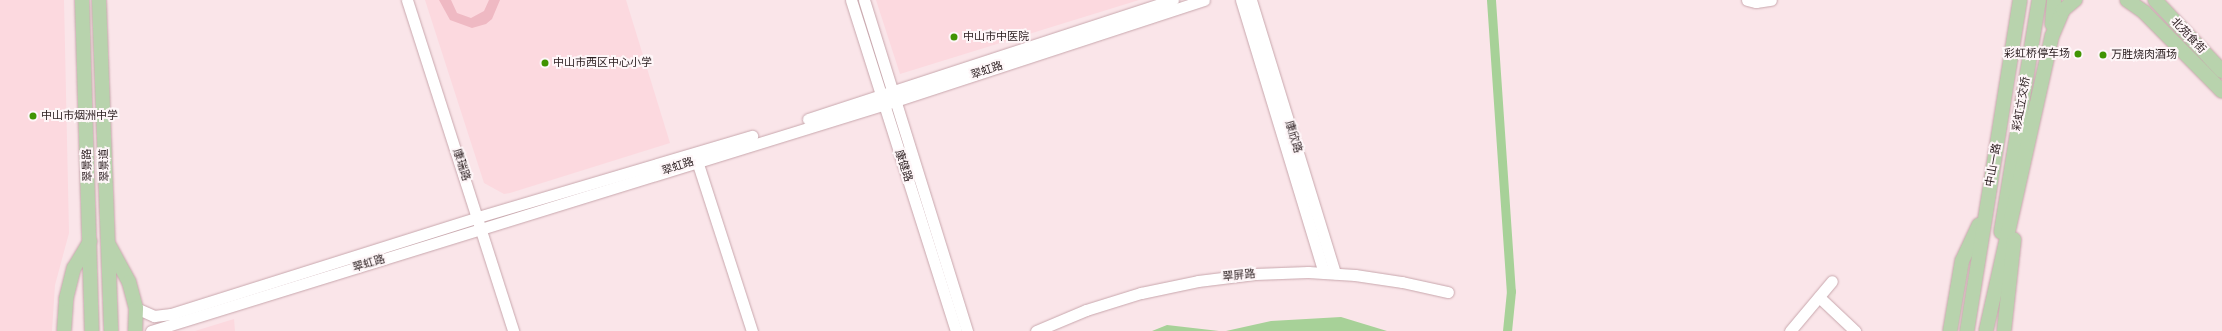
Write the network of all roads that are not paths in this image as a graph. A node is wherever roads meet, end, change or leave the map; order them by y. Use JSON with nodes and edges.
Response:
{"nodes":[{"id":1,"x":82,"y":0,"type":"edge"},
{"id":2,"x":407,"y":0,"type":"edge"},
{"id":3,"x":851,"y":0,"type":"edge"},
{"id":4,"x":864,"y":0,"type":"edge"},
{"id":5,"x":1173,"y":0,"type":"edge"},
{"id":6,"x":1204,"y":0,"type":"edge"},
{"id":7,"x":1241,"y":0,"type":"edge"},
{"id":8,"x":1251,"y":0,"type":"edge"},
{"id":9,"x":1747,"y":0,"type":"edge"},
{"id":10,"x":1771,"y":0,"type":"edge"},
{"id":11,"x":2039,"y":0,"type":"edge"},
{"id":12,"x":2054,"y":0,"type":"edge"},
{"id":13,"x":2075,"y":0,"type":"edge"},
{"id":14,"x":2127,"y":0,"type":"edge"},
{"id":15,"x":2158,"y":2,"type":"edge"},
{"id":16,"x":102,"y":3,"type":"edge"},
{"id":17,"x":2021,"y":4,"type":"edge"},
{"id":18,"x":2049,"y":48,"type":"junction"},
{"id":19,"x":2222,"y":72,"type":"edge"},
{"id":20,"x":2222,"y":91,"type":"edge"},
{"id":21,"x":894,"y":97,"type":"junction"},
{"id":22,"x":883,"y":101,"type":"junction"},
{"id":23,"x":697,"y":161,"type":"junction"},
{"id":24,"x":2011,"y":162,"type":"joint"},
{"id":25,"x":2005,"y":205,"type":"junction"},
{"id":26,"x":1986,"y":210,"type":"junction"},
{"id":27,"x":478,"y":217,"type":"junction"},
{"id":28,"x":2011,"y":222,"type":"junction"},
{"id":29,"x":482,"y":230,"type":"junction"},
{"id":30,"x":90,"y":241,"type":"junction"},
{"id":31,"x":108,"y":243,"type":"junction"},
{"id":32,"x":1329,"y":273,"type":"junction"},
{"id":33,"x":1832,"y":281,"type":"dead end"},
{"id":34,"x":1448,"y":292,"type":"dead end"},
{"id":35,"x":1819,"y":297,"type":"junction"},
{"id":36,"x":136,"y":308,"type":"junction"},
{"id":37,"x":1793,"y":330,"type":"edge"},
{"id":38,"x":64,"y":331,"type":"edge"},
{"id":39,"x":92,"y":331,"type":"edge"},
{"id":40,"x":111,"y":331,"type":"edge"},
{"id":41,"x":135,"y":331,"type":"edge"},
{"id":42,"x":151,"y":331,"type":"edge"},
{"id":43,"x":513,"y":331,"type":"edge"},
{"id":44,"x":752,"y":331,"type":"edge"},
{"id":45,"x":956,"y":331,"type":"edge"},
{"id":46,"x":967,"y":331,"type":"edge"},
{"id":47,"x":1036,"y":331,"type":"edge"},
{"id":48,"x":1855,"y":331,"type":"edge"},
{"id":49,"x":1950,"y":331,"type":"edge"},
{"id":50,"x":1968,"y":331,"type":"edge"},
{"id":51,"x":1986,"y":331,"type":"edge"},
{"id":52,"x":2004,"y":331,"type":"edge"}],
"edges":[{"from":1,"to":30,"type":"main road","name":"翠景路"},
{"from":2,"to":27,"type":"street","name":"康瑞路"},
{"from":3,"to":22,"type":"street","name":"康健路"},
{"from":4,"to":21,"type":"street","name":"康健路"},
{"from":5,"to":21,"type":"street","name":"翠虹路"},
{"from":6,"to":21,"type":"street","name":"翠虹路"},
{"from":7,"to":32,"type":"street","name":"康欣路"},
{"from":8,"to":32,"type":"street","name":"康欣路"},
{"from":9,"to":10,"type":"street"},
{"from":11,"to":24,"type":"main road","name":"彩虹立交桥"},
{"from":12,"to":18,"type":"main road"},
{"from":13,"to":18,"type":"main road"},
{"from":14,"to":20,"type":"main road","name":"北苑食街"},
{"from":15,"to":19,"type":"main road","name":"北苑食街"},
{"from":16,"to":31,"type":"main road","name":"翠景道"},
{"from":17,"to":26,"type":"main road","name":"中山一路"},
{"from":18,"to":28,"type":"main road"},
{"from":21,"to":22,"type":"street","name":"翠虹路"},
{"from":21,"to":46,"type":"street","name":"康健路"},
{"from":22,"to":23,"type":"street","name":"翠虹路"},
{"from":22,"to":27,"type":"street","name":"翠虹路"},
{"from":22,"to":45,"type":"street","name":"康健路"},
{"from":23,"to":29,"type":"street","name":"翠虹路"},
{"from":23,"to":44,"type":"street"},
{"from":24,"to":25,"type":"main road","name":"中山一路"},
{"from":25,"to":28,"type":"main road"},
{"from":25,"to":51,"type":"main road","name":"中山一路"},
{"from":26,"to":49,"type":"main road"},
{"from":26,"to":50,"type":"main road","name":"中山一路"},
{"from":27,"to":29,"type":"street","name":"康瑞路"},
{"from":27,"to":36,"type":"street","name":"翠虹路"},
{"from":28,"to":51,"type":"main road"},
{"from":28,"to":52,"type":"main road"},
{"from":29,"to":42,"type":"street","name":"翠虹路"},
{"from":29,"to":43,"type":"street","name":"康瑞路"},
{"from":30,"to":38,"type":"main road"},
{"from":30,"to":39,"type":"main road","name":"翠景路"},
{"from":31,"to":36,"type":"main road"},
{"from":31,"to":40,"type":"main road","name":"翠景道"},
{"from":32,"to":34,"type":"street","name":"翠屏路"},
{"from":32,"to":47,"type":"street","name":"翠屏路"},
{"from":33,"to":35,"type":"street"},
{"from":35,"to":37,"type":"street"},
{"from":35,"to":48,"type":"street"},
{"from":36,"to":41,"type":"main road"}]}
